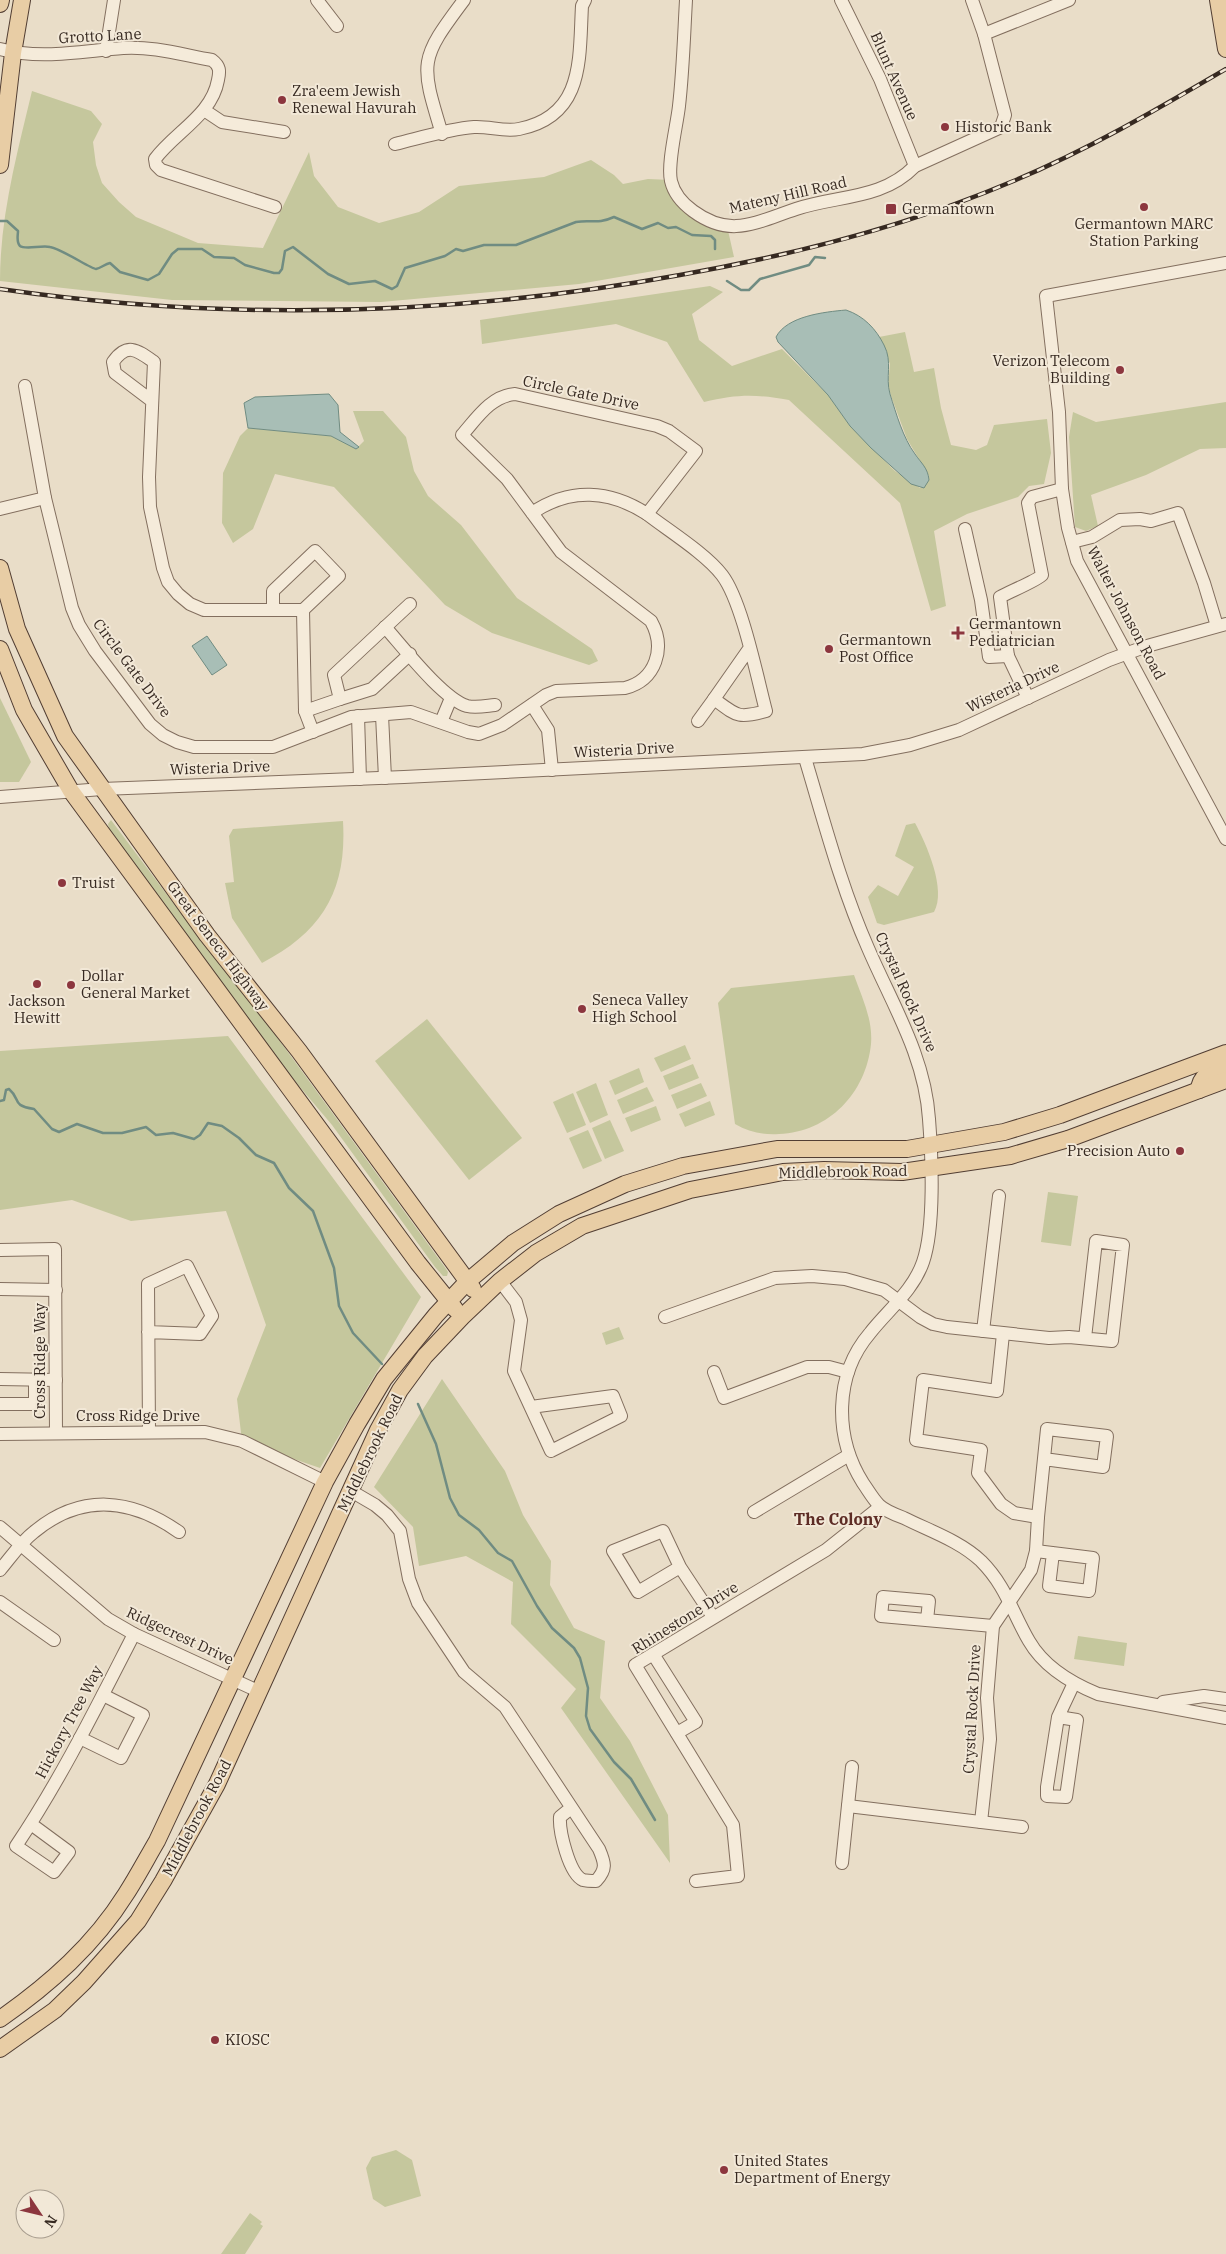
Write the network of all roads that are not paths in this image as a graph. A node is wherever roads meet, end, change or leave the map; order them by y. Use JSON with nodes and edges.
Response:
{"nodes":[{"id":1,"x":1,"y":0,"type":"edge"},
{"id":2,"x":22,"y":0,"type":"edge"},
{"id":3,"x":114,"y":0,"type":"edge"},
{"id":4,"x":317,"y":0,"type":"edge"},
{"id":5,"x":464,"y":0,"type":"edge"},
{"id":6,"x":585,"y":0,"type":"edge"},
{"id":7,"x":686,"y":0,"type":"edge"},
{"id":8,"x":841,"y":0,"type":"edge"},
{"id":9,"x":972,"y":0,"type":"edge"},
{"id":10,"x":1069,"y":0,"type":"edge"},
{"id":11,"x":1218,"y":0,"type":"edge"},
{"id":12,"x":0,"y":4,"type":"edge"},
{"id":13,"x":337,"y":26,"type":"dead end"},
{"id":14,"x":984,"y":34,"type":"junction"},
{"id":15,"x":1225,"y":41,"type":"edge"},
{"id":16,"x":7,"y":51,"type":"edge"},
{"id":17,"x":106,"y":51,"type":"junction"},
{"id":18,"x":204,"y":110,"type":"junction"},
{"id":19,"x":284,"y":132,"type":"dead end"},
{"id":20,"x":442,"y":134,"type":"junction"},
{"id":21,"x":395,"y":144,"type":"dead end"},
{"id":22,"x":0,"y":165,"type":"edge"},
{"id":23,"x":915,"y":166,"type":"junction"},
{"id":24,"x":275,"y":207,"type":"dead end"},
{"id":25,"x":1226,"y":263,"type":"edge"},
{"id":26,"x":25,"y":386,"type":"dead end"},
{"id":27,"x":152,"y":401,"type":"dead end"},
{"id":28,"x":1062,"y":489,"type":"junction"},
{"id":29,"x":45,"y":498,"type":"junction"},
{"id":30,"x":0,"y":509,"type":"edge"},
{"id":31,"x":532,"y":513,"type":"junction"},
{"id":32,"x":647,"y":514,"type":"junction"},
{"id":33,"x":965,"y":529,"type":"dead end"},
{"id":34,"x":1072,"y":542,"type":"junction"},
{"id":35,"x":0,"y":568,"type":"edge"},
{"id":36,"x":1000,"y":597,"type":"junction"},
{"id":37,"x":981,"y":600,"type":"junction"},
{"id":38,"x":410,"y":604,"type":"dead end"},
{"id":39,"x":273,"y":610,"type":"junction"},
{"id":40,"x":303,"y":610,"type":"junction"},
{"id":41,"x":1222,"y":625,"type":"edge"},
{"id":42,"x":385,"y":628,"type":"junction"},
{"id":43,"x":0,"y":649,"type":"edge"},
{"id":44,"x":749,"y":649,"type":"junction"},
{"id":45,"x":1128,"y":653,"type":"junction"},
{"id":46,"x":410,"y":654,"type":"junction"},
{"id":47,"x":1008,"y":656,"type":"junction"},
{"id":48,"x":451,"y":698,"type":"junction"},
{"id":49,"x":1028,"y":698,"type":"junction"},
{"id":50,"x":340,"y":699,"type":"junction"},
{"id":51,"x":714,"y":699,"type":"junction"},
{"id":52,"x":532,"y":704,"type":"junction"},
{"id":53,"x":494,"y":705,"type":"dead end"},
{"id":54,"x":305,"y":711,"type":"junction"},
{"id":55,"x":382,"y":715,"type":"junction"},
{"id":56,"x":358,"y":716,"type":"junction"},
{"id":57,"x":698,"y":721,"type":"dead end"},
{"id":58,"x":442,"y":722,"type":"junction"},
{"id":59,"x":313,"y":732,"type":"junction"},
{"id":60,"x":805,"y":758,"type":"junction"},
{"id":61,"x":552,"y":770,"type":"junction"},
{"id":62,"x":385,"y":778,"type":"junction"},
{"id":63,"x":360,"y":779,"type":"junction"},
{"id":64,"x":102,"y":789,"type":"junction"},
{"id":65,"x":71,"y":792,"type":"junction"},
{"id":66,"x":0,"y":797,"type":"edge"},
{"id":67,"x":1226,"y":839,"type":"edge"},
{"id":68,"x":1226,"y":1053,"type":"edge"},
{"id":69,"x":1226,"y":1065,"type":"edge"},
{"id":70,"x":1226,"y":1080,"type":"edge"},
{"id":71,"x":1198,"y":1090,"type":"junction"},
{"id":72,"x":930,"y":1145,"type":"junction"},
{"id":73,"x":930,"y":1169,"type":"junction"},
{"id":74,"x":999,"y":1196,"type":"dead end"},
{"id":75,"x":0,"y":1250,"type":"edge"},
{"id":76,"x":467,"y":1282,"type":"junction"},
{"id":77,"x":500,"y":1282,"type":"junction"},
{"id":78,"x":0,"y":1289,"type":"edge"},
{"id":79,"x":56,"y":1290,"type":"junction"},
{"id":80,"x":481,"y":1298,"type":"junction"},
{"id":81,"x":900,"y":1301,"type":"junction"},
{"id":82,"x":448,"y":1302,"type":"junction"},
{"id":83,"x":462,"y":1316,"type":"junction"},
{"id":84,"x":665,"y":1317,"type":"dead end"},
{"id":85,"x":983,"y":1331,"type":"junction"},
{"id":86,"x":148,"y":1332,"type":"junction"},
{"id":87,"x":1004,"y":1334,"type":"junction"},
{"id":88,"x":1085,"y":1338,"type":"junction"},
{"id":89,"x":714,"y":1372,"type":"dead end"},
{"id":90,"x":848,"y":1372,"type":"junction"},
{"id":91,"x":0,"y":1379,"type":"edge"},
{"id":92,"x":35,"y":1380,"type":"junction"},
{"id":93,"x":56,"y":1380,"type":"junction"},
{"id":94,"x":0,"y":1404,"type":"edge"},
{"id":95,"x":531,"y":1407,"type":"junction"},
{"id":96,"x":149,"y":1432,"type":"junction"},
{"id":97,"x":56,"y":1433,"type":"junction"},
{"id":98,"x":0,"y":1434,"type":"edge"},
{"id":99,"x":849,"y":1455,"type":"junction"},
{"id":100,"x":1044,"y":1459,"type":"junction"},
{"id":101,"x":325,"y":1482,"type":"junction"},
{"id":102,"x":351,"y":1491,"type":"junction"},
{"id":103,"x":880,"y":1507,"type":"junction"},
{"id":104,"x":754,"y":1512,"type":"dead end"},
{"id":105,"x":1038,"y":1517,"type":"junction"},
{"id":106,"x":0,"y":1527,"type":"edge"},
{"id":107,"x":179,"y":1532,"type":"dead end"},
{"id":108,"x":22,"y":1544,"type":"junction"},
{"id":109,"x":1036,"y":1550,"type":"junction"},
{"id":110,"x":1053,"y":1552,"type":"dead end"},
{"id":111,"x":680,"y":1566,"type":"junction"},
{"id":112,"x":0,"y":1570,"type":"edge"},
{"id":113,"x":1010,"y":1599,"type":"junction"},
{"id":114,"x":0,"y":1602,"type":"edge"},
{"id":115,"x":714,"y":1617,"type":"junction"},
{"id":116,"x":927,"y":1620,"type":"dead end"},
{"id":117,"x":993,"y":1626,"type":"junction"},
{"id":118,"x":134,"y":1634,"type":"junction"},
{"id":119,"x":54,"y":1640,"type":"dead end"},
{"id":120,"x":653,"y":1654,"type":"junction"},
{"id":121,"x":232,"y":1678,"type":"junction"},
{"id":122,"x":1074,"y":1684,"type":"junction"},
{"id":123,"x":258,"y":1691,"type":"junction"},
{"id":124,"x":103,"y":1694,"type":"junction"},
{"id":125,"x":1226,"y":1699,"type":"edge"},
{"id":126,"x":1156,"y":1704,"type":"junction"},
{"id":127,"x":1058,"y":1717,"type":"junction"},
{"id":128,"x":1226,"y":1718,"type":"edge"},
{"id":129,"x":677,"y":1733,"type":"junction"},
{"id":130,"x":80,"y":1738,"type":"junction"},
{"id":131,"x":852,"y":1767,"type":"dead end"},
{"id":132,"x":848,"y":1806,"type":"junction"},
{"id":133,"x":571,"y":1808,"type":"junction"},
{"id":134,"x":981,"y":1822,"type":"junction"},
{"id":135,"x":31,"y":1824,"type":"dead end"},
{"id":136,"x":1022,"y":1828,"type":"dead end"},
{"id":137,"x":842,"y":1863,"type":"dead end"},
{"id":138,"x":696,"y":1881,"type":"dead end"},
{"id":139,"x":0,"y":2019,"type":"edge"},
{"id":140,"x":0,"y":2049,"type":"edge"}],
"edges":[{"from":1,"to":12,"type":"main road"},
{"from":2,"to":16,"type":"main road"},
{"from":3,"to":17,"type":"street"},
{"from":4,"to":13,"type":"street"},
{"from":5,"to":20,"type":"street"},
{"from":6,"to":20,"type":"street"},
{"from":7,"to":23,"type":"street","name":"Mateny Hill Road"},
{"from":8,"to":23,"type":"street","name":"Blunt Avenue"},
{"from":9,"to":14,"type":"street"},
{"from":10,"to":14,"type":"street"},
{"from":11,"to":15,"type":"main road"},
{"from":14,"to":23,"type":"street","name":"Mateny Hill Road"},
{"from":16,"to":17,"type":"street","name":"Grotto Lane"},
{"from":16,"to":22,"type":"main road"},
{"from":17,"to":18,"type":"street","name":"Grotto Lane"},
{"from":18,"to":19,"type":"street"},
{"from":18,"to":24,"type":"street","name":"Grotto Lane"},
{"from":20,"to":21,"type":"street"},
{"from":25,"to":28,"type":"street","name":"Walter Johnson Road"},
{"from":26,"to":29,"type":"street","name":"Circle Gate Drive"},
{"from":27,"to":39,"type":"street"},
{"from":28,"to":34,"type":"street","name":"Walter Johnson Road"},
{"from":28,"to":36,"type":"street"},
{"from":29,"to":30,"type":"street"},
{"from":29,"to":59,"type":"street","name":"Circle Gate Drive"},
{"from":31,"to":32,"type":"street"},
{"from":31,"to":32,"type":"street","name":"Circle Gate Drive"},
{"from":31,"to":52,"type":"street","name":"Circle Gate Drive"},
{"from":32,"to":44,"type":"street"},
{"from":33,"to":37,"type":"street"},
{"from":34,"to":41,"type":"street"},
{"from":34,"to":45,"type":"street","name":"Walter Johnson Road"},
{"from":35,"to":64,"type":"main road","name":"Great Seneca Highway"},
{"from":36,"to":37,"type":"street"},
{"from":36,"to":47,"type":"street"},
{"from":37,"to":47,"type":"street"},
{"from":38,"to":42,"type":"street"},
{"from":39,"to":40,"type":"street"},
{"from":39,"to":40,"type":"street"},
{"from":40,"to":54,"type":"street"},
{"from":41,"to":45,"type":"street","name":"Wisteria Drive"},
{"from":42,"to":46,"type":"street"},
{"from":42,"to":50,"type":"street"},
{"from":43,"to":65,"type":"main road","name":"Great Seneca Highway"},
{"from":44,"to":51,"type":"street"},
{"from":44,"to":51,"type":"street"},
{"from":45,"to":49,"type":"street","name":"Wisteria Drive"},
{"from":45,"to":67,"type":"street","name":"Walter Johnson Road"},
{"from":46,"to":48,"type":"street"},
{"from":46,"to":50,"type":"street"},
{"from":47,"to":49,"type":"street"},
{"from":48,"to":53,"type":"street"},
{"from":48,"to":58,"type":"street"},
{"from":49,"to":60,"type":"street","name":"Wisteria Drive"},
{"from":50,"to":54,"type":"street"},
{"from":51,"to":57,"type":"street"},
{"from":52,"to":58,"type":"street","name":"Circle Gate Drive"},
{"from":52,"to":61,"type":"street"},
{"from":54,"to":59,"type":"street"},
{"from":55,"to":56,"type":"street","name":"Circle Gate Drive"},
{"from":55,"to":58,"type":"street","name":"Circle Gate Drive"},
{"from":55,"to":62,"type":"street"},
{"from":56,"to":59,"type":"street","name":"Circle Gate Drive"},
{"from":56,"to":63,"type":"street"},
{"from":60,"to":61,"type":"street","name":"Wisteria Drive"},
{"from":60,"to":72,"type":"street","name":"Crystal Rock Drive"},
{"from":61,"to":62,"type":"street","name":"Wisteria Drive"},
{"from":62,"to":63,"type":"street","name":"Wisteria Drive"},
{"from":63,"to":64,"type":"street","name":"Wisteria Drive"},
{"from":64,"to":65,"type":"street","name":"Wisteria Drive"},
{"from":64,"to":76,"type":"main road","name":"Great Seneca Highway"},
{"from":65,"to":66,"type":"street","name":"Wisteria Drive"},
{"from":65,"to":82,"type":"main road","name":"Great Seneca Highway"},
{"from":68,"to":72,"type":"main road","name":"Middlebrook Road"},
{"from":69,"to":71,"type":"main road"},
{"from":70,"to":71,"type":"main road","name":"Middlebrook Road"},
{"from":71,"to":73,"type":"main road","name":"Middlebrook Road"},
{"from":72,"to":73,"type":"street","name":"Crystal Rock Drive"},
{"from":72,"to":76,"type":"main road","name":"Middlebrook Road"},
{"from":73,"to":77,"type":"main road","name":"Middlebrook Road"},
{"from":73,"to":81,"type":"street","name":"Crystal Rock Drive"},
{"from":74,"to":85,"type":"street"},
{"from":75,"to":79,"type":"street","name":"Cross Ridge Way"},
{"from":76,"to":80,"type":"main road","name":"Great Seneca Highway"},
{"from":76,"to":82,"type":"main road","name":"Middlebrook Road"},
{"from":77,"to":80,"type":"main road","name":"Middlebrook Road"},
{"from":77,"to":95,"type":"street"},
{"from":78,"to":79,"type":"street","name":"Cross Ridge Way"},
{"from":79,"to":93,"type":"street","name":"Cross Ridge Way"},
{"from":80,"to":83,"type":"main road","name":"Middlebrook Road"},
{"from":81,"to":84,"type":"street"},
{"from":81,"to":85,"type":"street"},
{"from":81,"to":90,"type":"street","name":"Crystal Rock Drive"},
{"from":82,"to":83,"type":"main road","name":"Great Seneca Highway"},
{"from":82,"to":101,"type":"main road","name":"Middlebrook Road"},
{"from":83,"to":102,"type":"main road","name":"Middlebrook Road"},
{"from":85,"to":87,"type":"street"},
{"from":86,"to":86,"type":"street"},
{"from":86,"to":96,"type":"street"},
{"from":87,"to":88,"type":"street"},
{"from":87,"to":105,"type":"street"},
{"from":88,"to":88,"type":"street"},
{"from":89,"to":90,"type":"street"},
{"from":90,"to":99,"type":"street","name":"Crystal Rock Drive"},
{"from":91,"to":92,"type":"street"},
{"from":92,"to":93,"type":"street"},
{"from":92,"to":94,"type":"street"},
{"from":93,"to":97,"type":"street","name":"Cross Ridge Way"},
{"from":95,"to":95,"type":"street"},
{"from":96,"to":97,"type":"street","name":"Cross Ridge Drive"},
{"from":96,"to":101,"type":"street","name":"Cross Ridge Drive"},
{"from":97,"to":98,"type":"street","name":"Cross Ridge Drive"},
{"from":99,"to":103,"type":"street","name":"Crystal Rock Drive"},
{"from":99,"to":104,"type":"street"},
{"from":100,"to":100,"type":"street","name":"Crystal Rock Drive"},
{"from":100,"to":105,"type":"street","name":"Crystal Rock Drive"},
{"from":101,"to":121,"type":"main road","name":"Middlebrook Road"},
{"from":102,"to":123,"type":"main road","name":"Middlebrook Road"},
{"from":102,"to":133,"type":"street"},
{"from":103,"to":113,"type":"street"},
{"from":103,"to":115,"type":"street","name":"Rhinestone Drive"},
{"from":105,"to":109,"type":"street","name":"Crystal Rock Drive"},
{"from":106,"to":108,"type":"street","name":"Ridgecrest Drive"},
{"from":107,"to":108,"type":"street"},
{"from":108,"to":112,"type":"street"},
{"from":108,"to":118,"type":"street","name":"Ridgecrest Drive"},
{"from":109,"to":110,"type":"street"},
{"from":109,"to":113,"type":"street","name":"Crystal Rock Drive"},
{"from":111,"to":111,"type":"street"},
{"from":111,"to":115,"type":"street"},
{"from":113,"to":117,"type":"street","name":"Crystal Rock Drive"},
{"from":113,"to":122,"type":"street"},
{"from":114,"to":119,"type":"street"},
{"from":115,"to":120,"type":"street","name":"Rhinestone Drive"},
{"from":116,"to":117,"type":"street","name":"Crystal Rock Drive"},
{"from":117,"to":134,"type":"street","name":"Crystal Rock Drive"},
{"from":118,"to":121,"type":"street","name":"Ridgecrest Drive"},
{"from":118,"to":124,"type":"street","name":"Hickory Tree Way"},
{"from":120,"to":129,"type":"street","name":"Rhinestone Drive"},
{"from":120,"to":129,"type":"street"},
{"from":121,"to":123,"type":"street","name":"Ridgecrest Drive"},
{"from":121,"to":139,"type":"main road","name":"Middlebrook Road"},
{"from":122,"to":126,"type":"street"},
{"from":122,"to":127,"type":"street"},
{"from":123,"to":140,"type":"main road","name":"Middlebrook Road"},
{"from":124,"to":130,"type":"street","name":"Hickory Tree Way"},
{"from":124,"to":130,"type":"street"},
{"from":125,"to":126,"type":"street"},
{"from":126,"to":128,"type":"street"},
{"from":127,"to":127,"type":"street"},
{"from":129,"to":138,"type":"street","name":"Rhinestone Drive"},
{"from":130,"to":135,"type":"street","name":"Hickory Tree Way"},
{"from":131,"to":132,"type":"street"},
{"from":132,"to":134,"type":"street"},
{"from":132,"to":137,"type":"street"},
{"from":133,"to":133,"type":"street"},
{"from":134,"to":136,"type":"street"}]}
